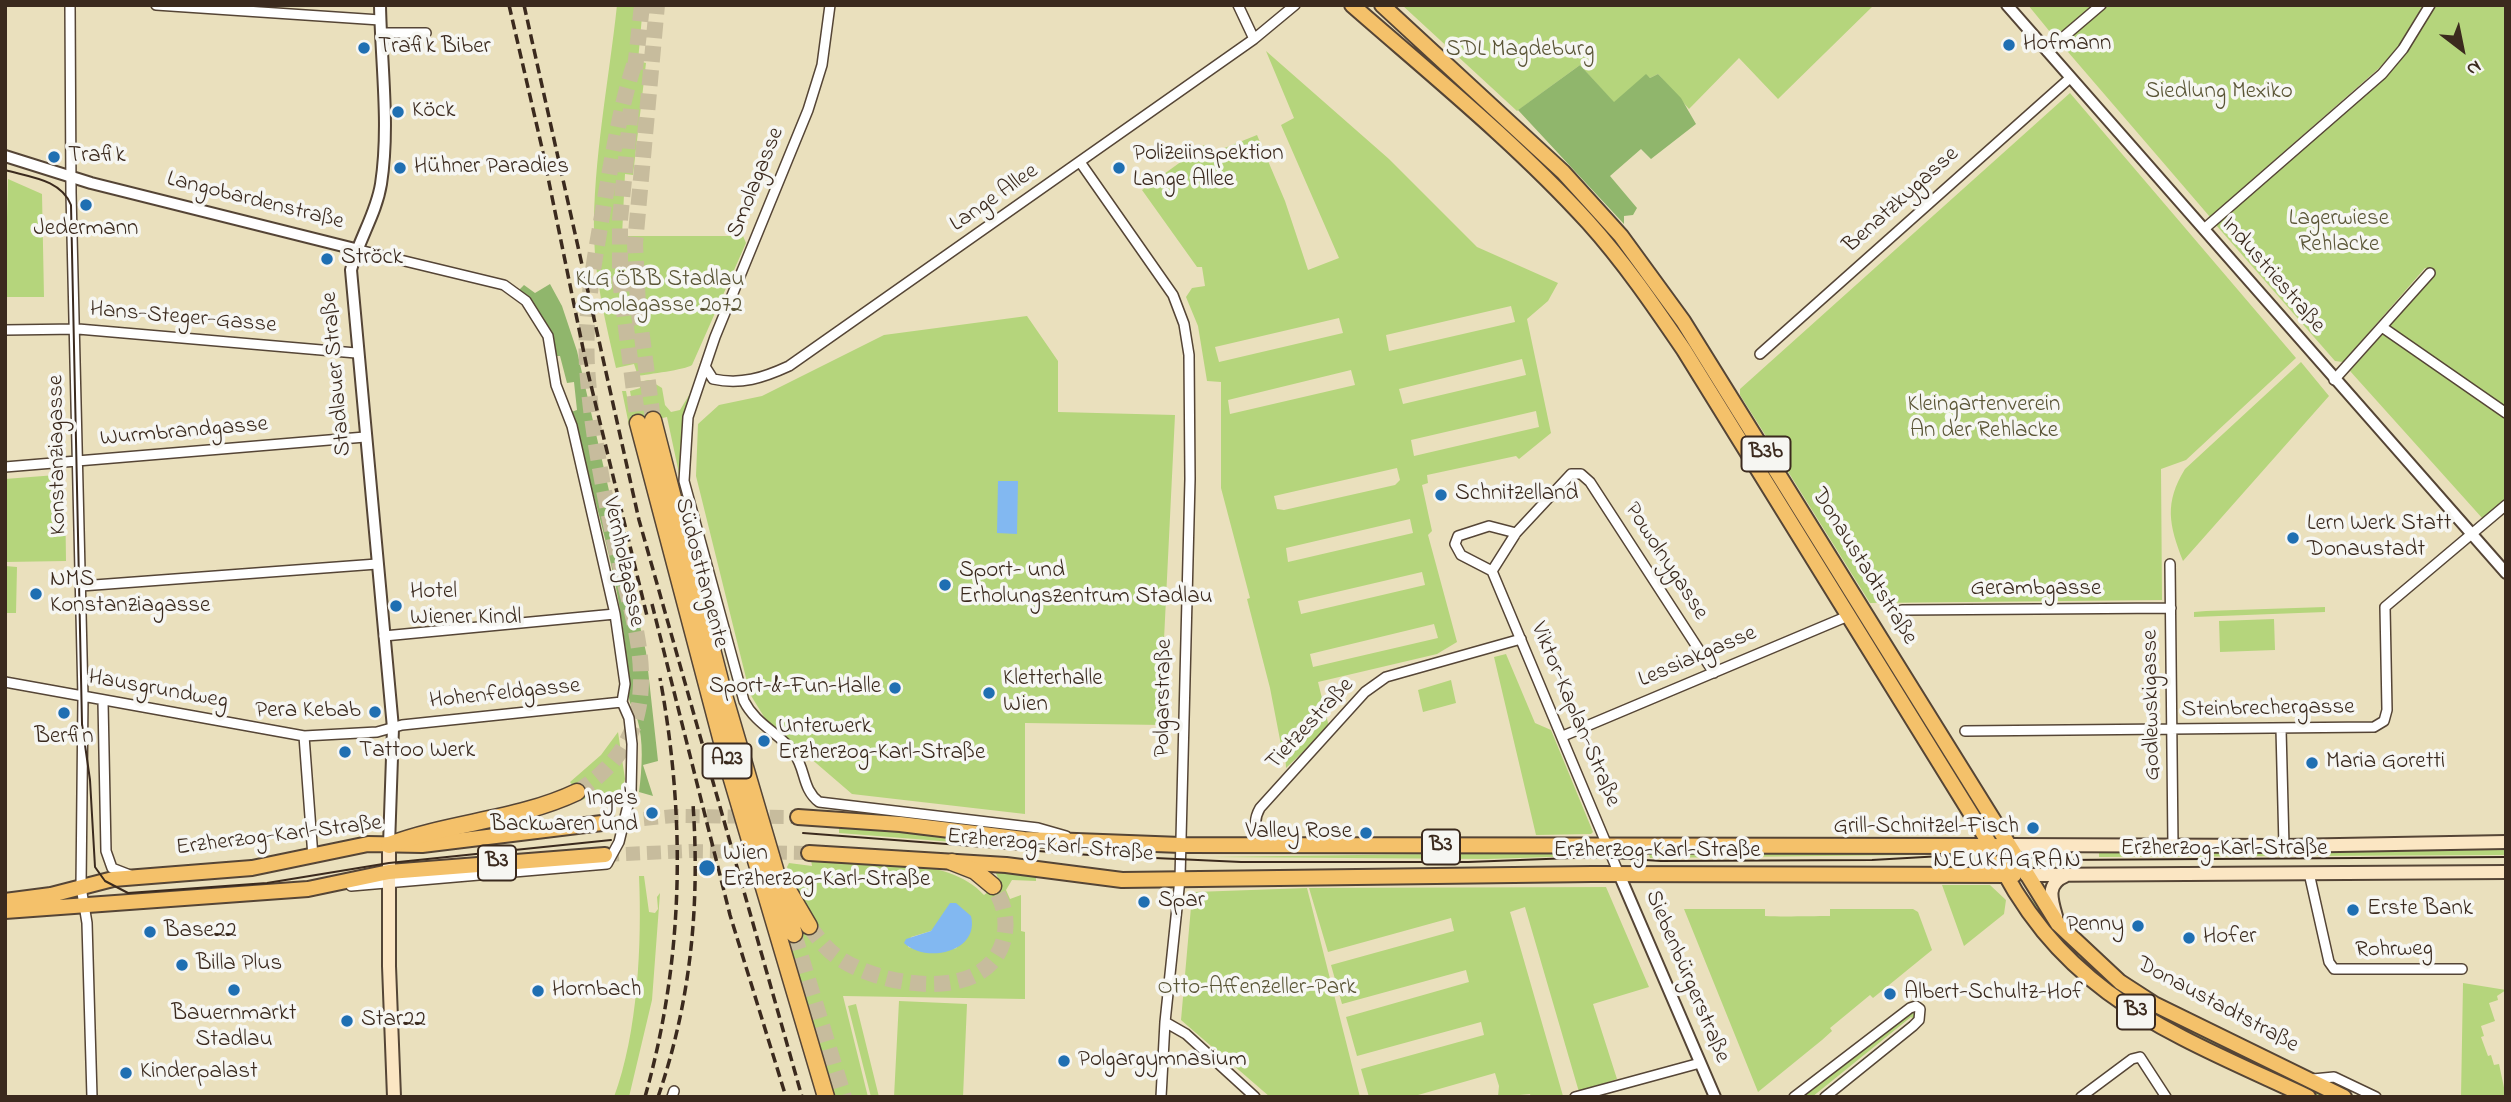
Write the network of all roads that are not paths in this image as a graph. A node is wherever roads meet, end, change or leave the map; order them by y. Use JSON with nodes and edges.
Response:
{"nodes":[{"id":1,"x":69,"y":5,"type":"edge"},
{"id":2,"x":156,"y":5,"type":"edge"},
{"id":3,"x":380,"y":5,"type":"edge"},
{"id":4,"x":830,"y":5,"type":"edge"},
{"id":5,"x":1238,"y":5,"type":"edge"},
{"id":6,"x":1295,"y":5,"type":"edge"},
{"id":7,"x":1352,"y":5,"type":"edge"},
{"id":8,"x":1382,"y":5,"type":"edge"},
{"id":9,"x":2007,"y":5,"type":"edge"},
{"id":10,"x":2101,"y":5,"type":"edge"},
{"id":11,"x":2430,"y":5,"type":"edge"},
{"id":12,"x":335,"y":6,"type":"edge"},
{"id":13,"x":336,"y":18,"type":"junction"},
{"id":14,"x":380,"y":20,"type":"junction"},
{"id":15,"x":381,"y":33,"type":"junction"},
{"id":16,"x":426,"y":33,"type":"dead end"},
{"id":17,"x":1254,"y":39,"type":"junction"},
{"id":18,"x":2047,"y":51,"type":"junction"},
{"id":19,"x":2070,"y":78,"type":"junction"},
{"id":20,"x":5,"y":156,"type":"edge"},
{"id":21,"x":1080,"y":162,"type":"junction"},
{"id":22,"x":71,"y":177,"type":"junction"},
{"id":23,"x":2204,"y":229,"type":"junction"},
{"id":24,"x":359,"y":250,"type":"junction"},
{"id":25,"x":2430,"y":273,"type":"dead end"},
{"id":26,"x":496,"y":282,"type":"joint"},
{"id":27,"x":2382,"y":327,"type":"junction"},
{"id":28,"x":76,"y":329,"type":"junction"},
{"id":29,"x":5,"y":330,"type":"edge"},
{"id":30,"x":356,"y":353,"type":"junction"},
{"id":31,"x":1760,"y":354,"type":"dead end"},
{"id":32,"x":706,"y":368,"type":"junction"},
{"id":33,"x":2334,"y":380,"type":"junction"},
{"id":34,"x":2506,"y":413,"type":"edge"},
{"id":35,"x":365,"y":438,"type":"junction"},
{"id":36,"x":78,"y":461,"type":"junction"},
{"id":37,"x":5,"y":467,"type":"edge"},
{"id":38,"x":2506,"y":505,"type":"edge"},
{"id":39,"x":1516,"y":533,"type":"junction"},
{"id":40,"x":2472,"y":535,"type":"junction"},
{"id":41,"x":377,"y":564,"type":"junction"},
{"id":42,"x":2170,"y":564,"type":"dead end"},
{"id":43,"x":1492,"y":571,"type":"junction"},
{"id":44,"x":2506,"y":573,"type":"edge"},
{"id":45,"x":81,"y":586,"type":"junction"},
{"id":46,"x":2171,"y":608,"type":"junction"},
{"id":47,"x":1902,"y":610,"type":"dead end"},
{"id":48,"x":615,"y":614,"type":"junction"},
{"id":49,"x":1848,"y":616,"type":"junction"},
{"id":50,"x":384,"y":636,"type":"junction"},
{"id":51,"x":1521,"y":639,"type":"junction"},
{"id":52,"x":1714,"y":673,"type":"junction"},
{"id":53,"x":5,"y":682,"type":"edge"},
{"id":54,"x":83,"y":697,"type":"junction"},
{"id":55,"x":103,"y":702,"type":"junction"},
{"id":56,"x":622,"y":702,"type":"junction"},
{"id":57,"x":393,"y":728,"type":"junction"},
{"id":58,"x":2281,"y":729,"type":"junction"},
{"id":59,"x":2173,"y":730,"type":"junction"},
{"id":60,"x":1965,"y":731,"type":"dead end"},
{"id":61,"x":304,"y":736,"type":"junction"},
{"id":62,"x":1563,"y":736,"type":"junction"},
{"id":63,"x":577,"y":792,"type":"tunnel mouth"},
{"id":64,"x":811,"y":797,"type":"joint"},
{"id":65,"x":798,"y":817,"type":"tunnel mouth"},
{"id":66,"x":602,"y":823,"type":"tunnel mouth"},
{"id":67,"x":2504,"y":840,"type":"edge"},
{"id":68,"x":1084,"y":842,"type":"junction"},
{"id":69,"x":389,"y":845,"type":"junction"},
{"id":70,"x":1181,"y":845,"type":"junction"},
{"id":71,"x":2008,"y":845,"type":"junction"},
{"id":72,"x":2173,"y":845,"type":"junction"},
{"id":73,"x":1608,"y":846,"type":"junction"},
{"id":74,"x":1991,"y":846,"type":"junction"},
{"id":75,"x":2284,"y":846,"type":"junction"},
{"id":76,"x":1273,"y":847,"type":"junction"},
{"id":77,"x":809,"y":853,"type":"tunnel mouth"},
{"id":78,"x":313,"y":857,"type":"junction"},
{"id":79,"x":603,"y":861,"type":"joint"},
{"id":80,"x":952,"y":862,"type":"junction"},
{"id":81,"x":2506,"y":872,"type":"edge"},
{"id":82,"x":2309,"y":873,"type":"junction"},
{"id":83,"x":1619,"y":874,"type":"junction"},
{"id":84,"x":2069,"y":874,"type":"junction"},
{"id":85,"x":2006,"y":875,"type":"junction"},
{"id":86,"x":2026,"y":875,"type":"junction"},
{"id":87,"x":776,"y":876,"type":"junction"},
{"id":88,"x":135,"y":877,"type":"junction"},
{"id":89,"x":389,"y":877,"type":"junction"},
{"id":90,"x":1180,"y":879,"type":"junction"},
{"id":91,"x":993,"y":886,"type":"tunnel mouth"},
{"id":92,"x":80,"y":887,"type":"junction"},
{"id":93,"x":5,"y":901,"type":"edge"},
{"id":94,"x":86,"y":904,"type":"junction"},
{"id":95,"x":5,"y":911,"type":"edge"},
{"id":96,"x":2058,"y":924,"type":"junction"},
{"id":97,"x":809,"y":926,"type":"tunnel mouth"},
{"id":98,"x":794,"y":934,"type":"tunnel mouth"},
{"id":99,"x":2462,"y":969,"type":"dead end"},
{"id":100,"x":1165,"y":1022,"type":"junction"},
{"id":101,"x":1700,"y":1063,"type":"junction"},
{"id":102,"x":2309,"y":1080,"type":"junction"},
{"id":103,"x":92,"y":1097,"type":"edge"},
{"id":104,"x":394,"y":1097,"type":"edge"},
{"id":105,"x":826,"y":1097,"type":"edge"},
{"id":106,"x":1161,"y":1097,"type":"edge"},
{"id":107,"x":1255,"y":1097,"type":"edge"},
{"id":108,"x":1575,"y":1097,"type":"edge"},
{"id":109,"x":1715,"y":1097,"type":"edge"},
{"id":110,"x":1794,"y":1097,"type":"edge"},
{"id":111,"x":1825,"y":1097,"type":"edge"},
{"id":112,"x":2081,"y":1097,"type":"edge"},
{"id":113,"x":2166,"y":1097,"type":"edge"},
{"id":114,"x":2308,"y":1097,"type":"edge"},
{"id":115,"x":2344,"y":1097,"type":"edge"},
{"id":116,"x":2376,"y":1097,"type":"edge"}],
"edges":[{"from":1,"to":22,"type":"street","name":"Konstanziagasse"},
{"from":2,"to":13,"type":"street"},
{"from":3,"to":14,"type":"street","name":"Stadlauer Straße"},
{"from":4,"to":32,"type":"street","name":"Smolagasse"},
{"from":5,"to":17,"type":"street"},
{"from":6,"to":17,"type":"street","name":"Lange Allee"},
{"from":7,"to":49,"type":"main road","name":"Donaustadtstraße","number":"B3b"},
{"from":8,"to":71,"type":"main road","name":"Donaustadtstraße","number":"B3b"},
{"from":9,"to":18,"type":"street","name":"Industriestraße"},
{"from":10,"to":18,"type":"street"},
{"from":11,"to":23,"type":"street"},
{"from":12,"to":13,"type":"street"},
{"from":13,"to":14,"type":"street"},
{"from":14,"to":15,"type":"street","name":"Stadlauer Straße"},
{"from":15,"to":16,"type":"street"},
{"from":15,"to":24,"type":"street","name":"Stadlauer Straße"},
{"from":17,"to":21,"type":"street","name":"Lange Allee"},
{"from":18,"to":19,"type":"street","name":"Industriestraße"},
{"from":19,"to":23,"type":"street","name":"Industriestraße"},
{"from":19,"to":31,"type":"street","name":"Benatzkygasse"},
{"from":20,"to":22,"type":"street","name":"Langobardenstraße"},
{"from":21,"to":32,"type":"street","name":"Lange Allee"},
{"from":21,"to":70,"type":"street","name":"Polgarstraße"},
{"from":22,"to":24,"type":"street","name":"Langobardenstraße"},
{"from":22,"to":28,"type":"street","name":"Konstanziagasse"},
{"from":23,"to":33,"type":"street","name":"Industriestraße"},
{"from":24,"to":26,"type":"street","name":"Langobardenstraße"},
{"from":24,"to":30,"type":"street","name":"Stadlauer Straße"},
{"from":25,"to":27,"type":"street"},
{"from":26,"to":48,"type":"street","name":"Vernholzgasse"},
{"from":27,"to":33,"type":"street"},
{"from":27,"to":34,"type":"street"},
{"from":28,"to":29,"type":"street","name":"Hans-Steger-Gasse"},
{"from":28,"to":30,"type":"street","name":"Hans-Steger-Gasse"},
{"from":28,"to":36,"type":"street","name":"Konstanziagasse"},
{"from":30,"to":35,"type":"street","name":"Stadlauer Straße"},
{"from":32,"to":64,"type":"street","name":"Smolagasse"},
{"from":33,"to":40,"type":"street","name":"Industriestraße"},
{"from":35,"to":36,"type":"street","name":"Wurmbrandgasse"},
{"from":35,"to":41,"type":"street","name":"Stadlauer Straße"},
{"from":36,"to":37,"type":"street","name":"Wurmbrandgasse"},
{"from":36,"to":45,"type":"street","name":"Konstanziagasse"},
{"from":38,"to":40,"type":"street"},
{"from":39,"to":43,"type":"street"},
{"from":39,"to":43,"type":"street"},
{"from":39,"to":52,"type":"street","name":"Powolnygasse"},
{"from":40,"to":44,"type":"street","name":"Industriestraße"},
{"from":40,"to":58,"type":"street","name":"Steinbrechergasse"},
{"from":41,"to":45,"type":"street"},
{"from":41,"to":50,"type":"street","name":"Stadlauer Straße"},
{"from":42,"to":46,"type":"street","name":"Godlewskigasse"},
{"from":43,"to":51,"type":"street","name":"Viktor-Kaplan-Straße"},
{"from":45,"to":54,"type":"street","name":"Konstanziagasse"},
{"from":46,"to":47,"type":"street","name":"Gerambgasse"},
{"from":46,"to":59,"type":"street","name":"Godlewskigasse"},
{"from":48,"to":50,"type":"street"},
{"from":48,"to":56,"type":"street","name":"Vernholzgasse"},
{"from":49,"to":52,"type":"street","name":"Lessiakgasse"},
{"from":49,"to":74,"type":"main road","name":"Donaustadtstraße","number":"B3b"},
{"from":50,"to":57,"type":"street","name":"Stadlauer Straße"},
{"from":51,"to":62,"type":"street","name":"Viktor-Kaplan-Straße"},
{"from":51,"to":76,"type":"street","name":"Tietzestraße"},
{"from":52,"to":62,"type":"street","name":"Lessiakgasse"},
{"from":53,"to":54,"type":"street","name":"Hausgrundweg"},
{"from":54,"to":55,"type":"street","name":"Hausgrundweg"},
{"from":54,"to":92,"type":"street","name":"Konstanziagasse"},
{"from":55,"to":61,"type":"street","name":"Hausgrundweg"},
{"from":55,"to":88,"type":"street"},
{"from":56,"to":57,"type":"street","name":"Hohenfeldgasse"},
{"from":56,"to":79,"type":"street","name":"Vernholzgasse"},
{"from":57,"to":61,"type":"street","name":"Hohenfeldgasse"},
{"from":57,"to":69,"type":"street","name":"Stadlauer Straße"},
{"from":58,"to":59,"type":"street","name":"Steinbrechergasse"},
{"from":58,"to":75,"type":"street"},
{"from":59,"to":60,"type":"street","name":"Steinbrechergasse"},
{"from":59,"to":72,"type":"street","name":"Godlewskigasse"},
{"from":61,"to":78,"type":"street"},
{"from":62,"to":73,"type":"street","name":"Viktor-Kaplan-Straße"},
{"from":63,"to":69,"type":"highway"},
{"from":64,"to":68,"type":"street","name":"Erzherzog-Karl-Straße"},
{"from":65,"to":68,"type":"main road","name":"Erzherzog-Karl-Straße","number":"B3"},
{"from":66,"to":69,"type":"main road","name":"Erzherzog-Karl-Straße","number":"B3"},
{"from":67,"to":75,"type":"main road","name":"Erzherzog-Karl-Straße"},
{"from":68,"to":70,"type":"main road","name":"Erzherzog-Karl-Straße","number":"B3"},
{"from":69,"to":78,"type":"main road","name":"Erzherzog-Karl-Straße","number":"B3"},
{"from":69,"to":89,"type":"main road"},
{"from":70,"to":76,"type":"main road","name":"Erzherzog-Karl-Straße","number":"B3"},
{"from":70,"to":90,"type":"street","name":"Polgarstraße"},
{"from":71,"to":72,"type":"main road","name":"Erzherzog-Karl-Straße"},
{"from":71,"to":74,"type":"main road","name":"Erzherzog-Karl-Straße","number":"B3"},
{"from":71,"to":86,"type":"main road","name":"Donaustadtstraße","number":"B3"},
{"from":72,"to":75,"type":"main road","name":"Erzherzog-Karl-Straße"},
{"from":73,"to":74,"type":"main road","name":"Erzherzog-Karl-Straße","number":"B3"},
{"from":73,"to":76,"type":"main road","name":"Erzherzog-Karl-Straße","number":"B3"},
{"from":73,"to":83,"type":"street","name":"Viktor-Kaplan-Straße"},
{"from":74,"to":85,"type":"main road","name":"Donaustadtstraße","number":"B3b"},
{"from":77,"to":80,"type":"main road","name":"Erzherzog-Karl-Straße","number":"B3"},
{"from":78,"to":88,"type":"main road","name":"Erzherzog-Karl-Straße","number":"B3"},
{"from":79,"to":89,"type":"main road","number":"B3"},
{"from":80,"to":90,"type":"main road","name":"Erzherzog-Karl-Straße","number":"B3"},
{"from":80,"to":91,"type":"highway"},
{"from":81,"to":82,"type":"main road","name":"Erzherzog-Karl-Straße"},
{"from":82,"to":84,"type":"main road","name":"Erzherzog-Karl-Straße"},
{"from":82,"to":99,"type":"street","name":"Rohrweg"},
{"from":83,"to":85,"type":"main road","name":"Erzherzog-Karl-Straße","number":"B3"},
{"from":83,"to":90,"type":"main road","name":"Erzherzog-Karl-Straße","number":"B3"},
{"from":83,"to":101,"type":"street","name":"Siebenbürgerstraße"},
{"from":84,"to":86,"type":"main road","name":"Erzherzog-Karl-Straße"},
{"from":84,"to":96,"type":"main road"},
{"from":85,"to":86,"type":"main road","name":"Erzherzog-Karl-Straße","number":"B3"},
{"from":85,"to":114,"type":"main road","name":"Donaustadtstraße","number":"B3"},
{"from":86,"to":96,"type":"main road","name":"Donaustadtstraße","number":"B3"},
{"from":87,"to":97,"type":"highway"},
{"from":87,"to":98,"type":"highway","name":"Südosttangente","number":"A23"},
{"from":87,"to":105,"type":"highway","name":"Südosttangente","number":"A23"},
{"from":88,"to":92,"type":"main road","name":"Erzherzog-Karl-Straße","number":"B3"},
{"from":89,"to":94,"type":"main road","number":"B3"},
{"from":89,"to":104,"type":"main road"},
{"from":90,"to":100,"type":"street","name":"Polgarstraße"},
{"from":92,"to":93,"type":"main road","name":"Erzherzog-Karl-Straße","number":"B3"},
{"from":92,"to":94,"type":"street","name":"Konstanziagasse"},
{"from":94,"to":95,"type":"main road","number":"B3"},
{"from":94,"to":103,"type":"street","name":"Konstanziagasse"},
{"from":96,"to":102,"type":"main road","name":"Donaustadtstraße","number":"B3"},
{"from":100,"to":106,"type":"street","name":"Polgarstraße"},
{"from":100,"to":107,"type":"street"},
{"from":101,"to":108,"type":"street"},
{"from":101,"to":109,"type":"street","name":"Siebenbürgerstraße"},
{"from":102,"to":115,"type":"main road","name":"Donaustadtstraße","number":"B3"},
{"from":102,"to":116,"type":"street"},
{"from":110,"to":111,"type":"street"},
{"from":112,"to":113,"type":"street"}]}
